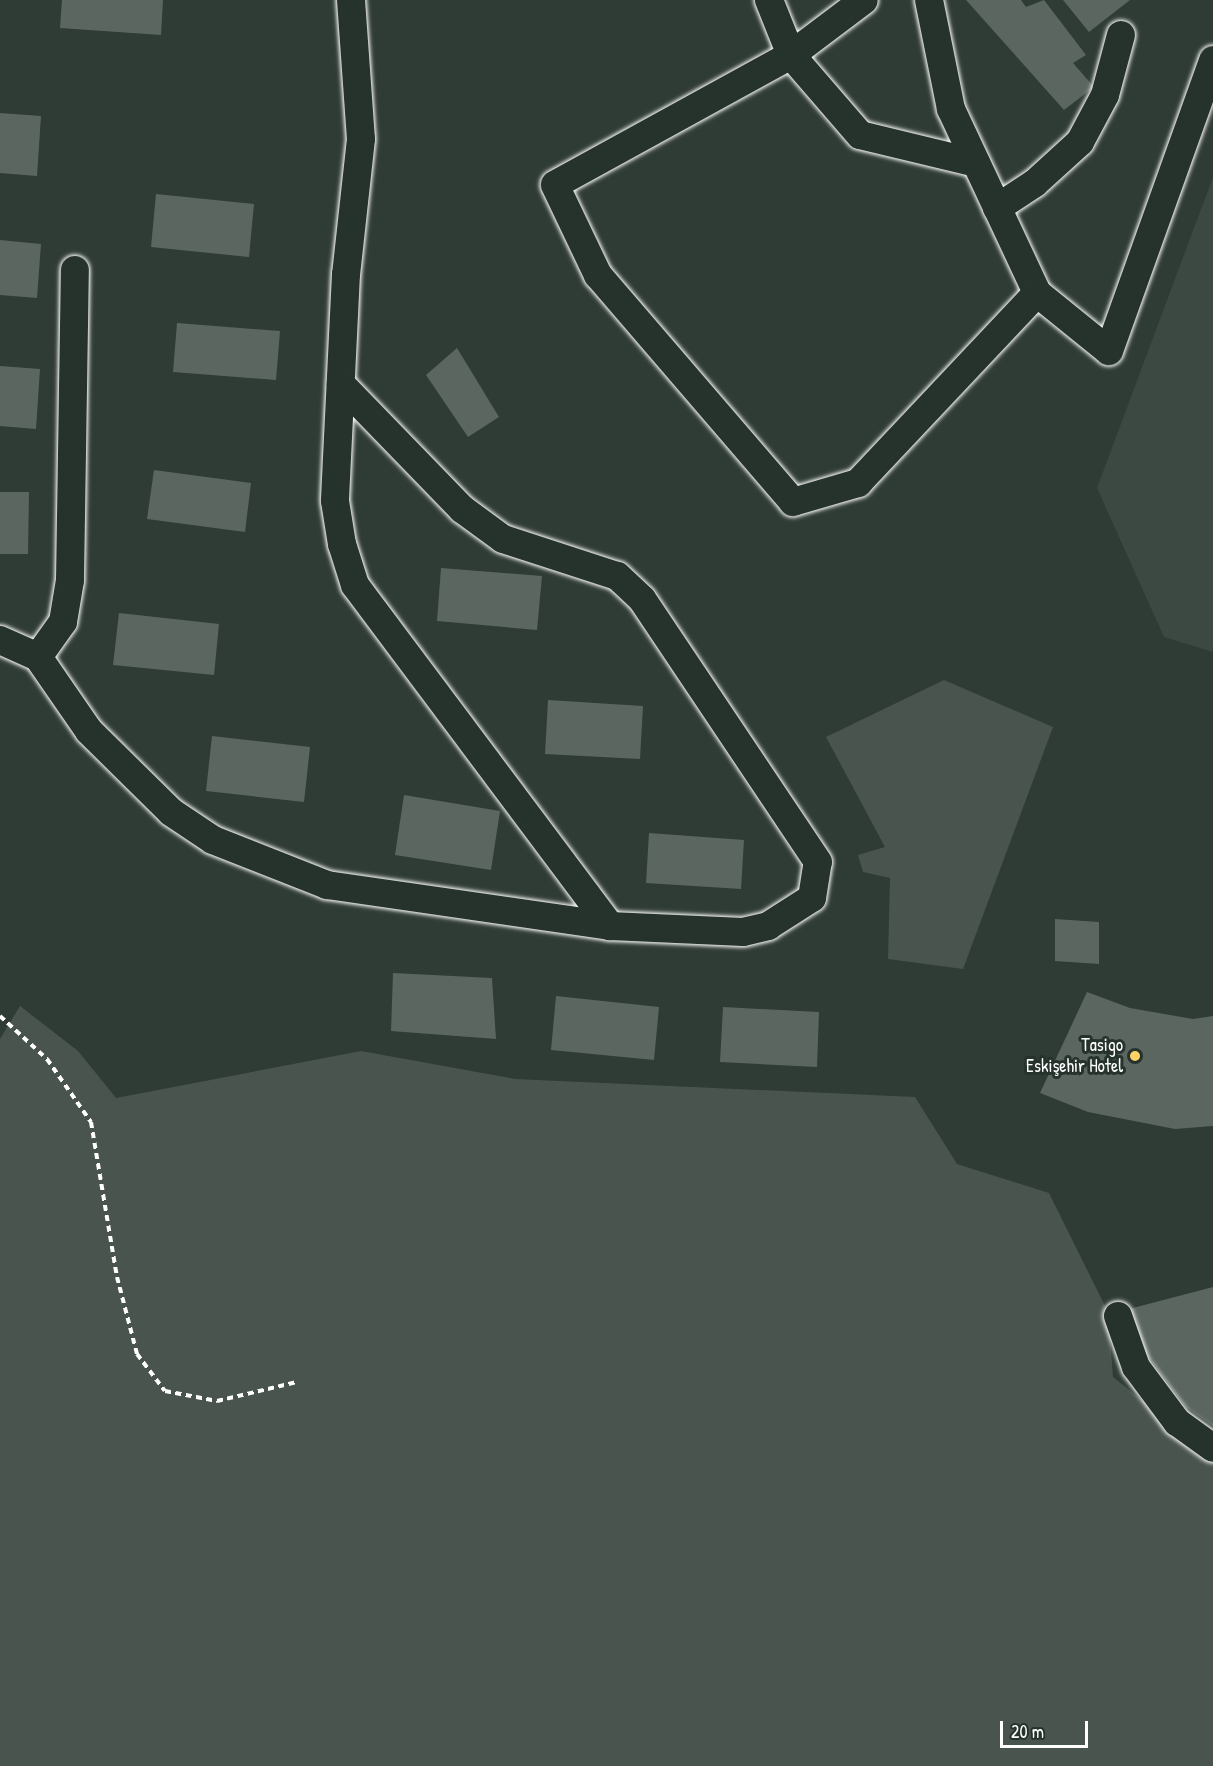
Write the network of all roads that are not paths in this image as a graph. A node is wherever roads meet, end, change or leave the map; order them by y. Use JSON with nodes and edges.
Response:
{"nodes":[{"id":1,"x":351,"y":0,"type":"edge"},
{"id":2,"x":769,"y":0,"type":"edge"},
{"id":3,"x":864,"y":0,"type":"edge"},
{"id":4,"x":929,"y":0,"type":"edge"},
{"id":5,"x":1121,"y":35,"type":"dead end"},
{"id":6,"x":791,"y":55,"type":"junction"},
{"id":7,"x":1213,"y":60,"type":"edge"},
{"id":8,"x":975,"y":163,"type":"junction"},
{"id":9,"x":997,"y":208,"type":"junction"},
{"id":10,"x":75,"y":270,"type":"dead end"},
{"id":11,"x":1037,"y":293,"type":"junction"},
{"id":12,"x":341,"y":384,"type":"junction"},
{"id":13,"x":0,"y":640,"type":"edge"},
{"id":14,"x":38,"y":657,"type":"junction"},
{"id":15,"x":610,"y":926,"type":"junction"},
{"id":16,"x":1118,"y":1316,"type":"dead end"},
{"id":17,"x":1213,"y":1448,"type":"edge"}],
"edges":[{"from":1,"to":12,"type":"street"},
{"from":2,"to":6,"type":"street"},
{"from":3,"to":6,"type":"street"},
{"from":4,"to":8,"type":"street"},
{"from":5,"to":9,"type":"street"},
{"from":6,"to":8,"type":"street"},
{"from":6,"to":11,"type":"street"},
{"from":7,"to":11,"type":"street"},
{"from":8,"to":9,"type":"street"},
{"from":9,"to":11,"type":"street"},
{"from":10,"to":14,"type":"street"},
{"from":12,"to":15,"type":"street"},
{"from":12,"to":15,"type":"street"},
{"from":13,"to":14,"type":"street"},
{"from":14,"to":15,"type":"street"},
{"from":16,"to":17,"type":"street"}]}
